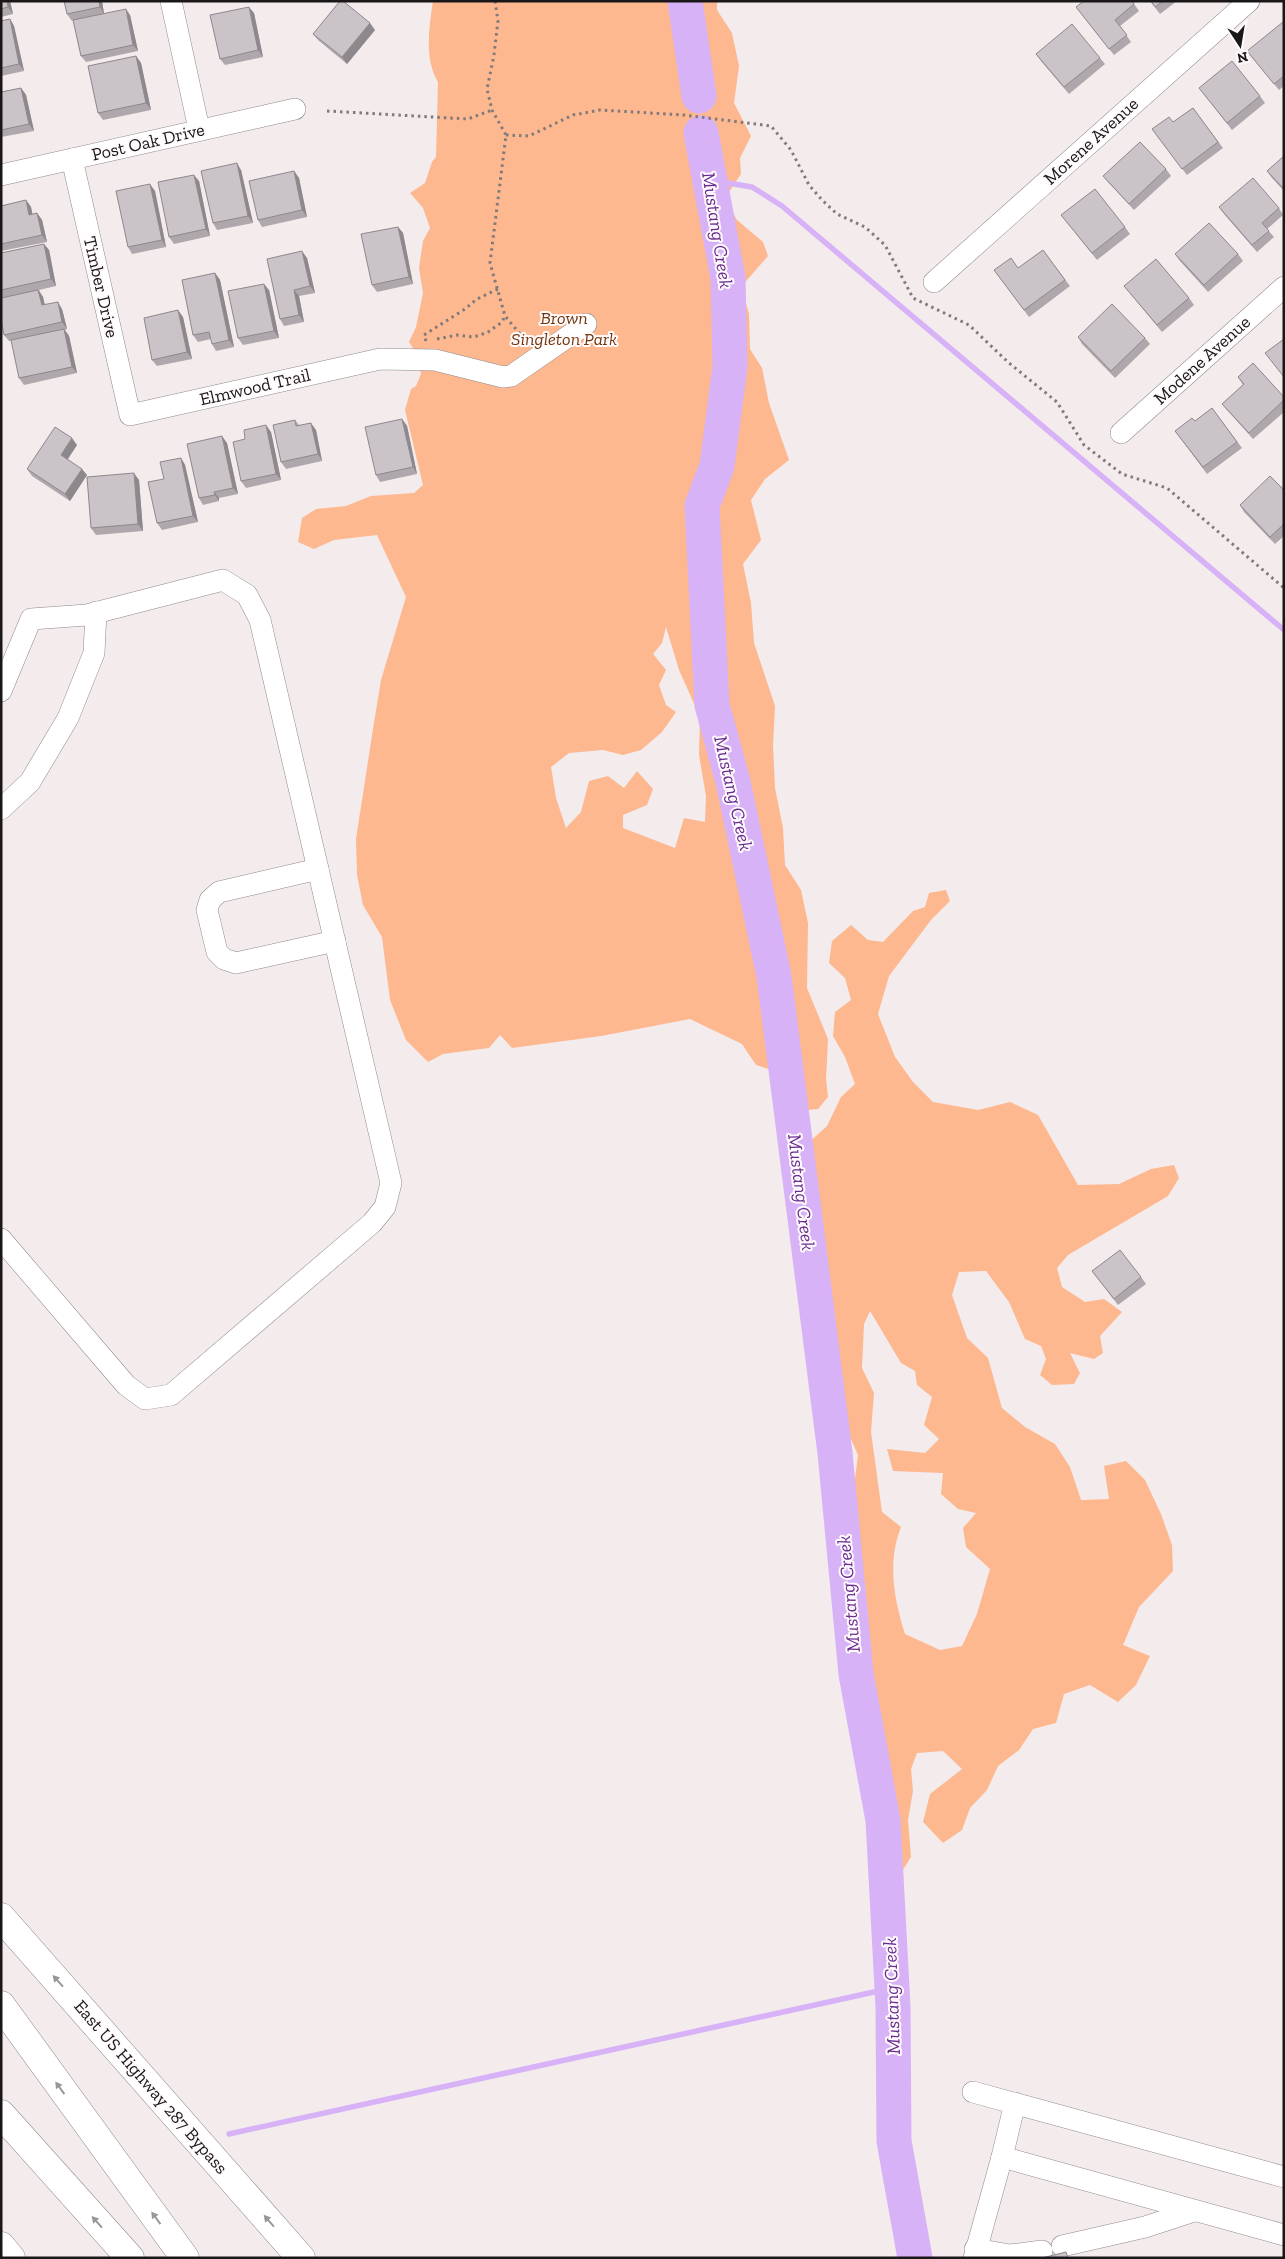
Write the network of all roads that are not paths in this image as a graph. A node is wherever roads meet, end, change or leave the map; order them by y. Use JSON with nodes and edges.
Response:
{"nodes":[{"id":1,"x":170,"y":1,"type":"edge"},
{"id":2,"x":1249,"y":1,"type":"edge"},
{"id":3,"x":295,"y":109,"type":"dead end"},
{"id":4,"x":199,"y":129,"type":"junction"},
{"id":5,"x":72,"y":159,"type":"junction"},
{"id":6,"x":1,"y":175,"type":"edge"},
{"id":7,"x":934,"y":282,"type":"dead end"},
{"id":8,"x":1284,"y":287,"type":"edge"},
{"id":9,"x":586,"y":324,"type":"dead end"},
{"id":10,"x":130,"y":415,"type":"joint"},
{"id":11,"x":1121,"y":433,"type":"dead end"},
{"id":12,"x":96,"y":612,"type":"junction"},
{"id":13,"x":1,"y":691,"type":"edge"},
{"id":14,"x":1,"y":809,"type":"edge"},
{"id":15,"x":318,"y":869,"type":"junction"},
{"id":16,"x":334,"y":941,"type":"junction"},
{"id":17,"x":1,"y":1238,"type":"edge"},
{"id":18,"x":1,"y":1917,"type":"edge"},
{"id":19,"x":1,"y":2005,"type":"edge"},
{"id":20,"x":973,"y":2092,"type":"dead end"},
{"id":21,"x":1015,"y":2103,"type":"junction"},
{"id":22,"x":1,"y":2114,"type":"edge"},
{"id":23,"x":1002,"y":2158,"type":"junction"},
{"id":24,"x":1284,"y":2177,"type":"edge"},
{"id":25,"x":1194,"y":2211,"type":"junction"},
{"id":26,"x":1284,"y":2235,"type":"edge"},
{"id":27,"x":1,"y":2246,"type":"edge"},
{"id":28,"x":974,"y":2254,"type":"edge"},
{"id":29,"x":11,"y":2258,"type":"edge"},
{"id":30,"x":130,"y":2258,"type":"edge"},
{"id":31,"x":185,"y":2258,"type":"edge"},
{"id":32,"x":301,"y":2258,"type":"edge"}],
"edges":[{"from":1,"to":4,"type":"street"},
{"from":2,"to":7,"type":"street","name":"Morene Avenue"},
{"from":3,"to":4,"type":"street","name":"Post Oak Drive"},
{"from":4,"to":5,"type":"street","name":"Post Oak Drive"},
{"from":5,"to":6,"type":"street","name":"Post Oak Drive"},
{"from":5,"to":10,"type":"street","name":"Timber Drive"},
{"from":8,"to":11,"type":"street","name":"Modene Avenue"},
{"from":9,"to":10,"type":"street","name":"Elmwood Trail"},
{"from":12,"to":13,"type":"street"},
{"from":12,"to":14,"type":"street"},
{"from":12,"to":15,"type":"street"},
{"from":15,"to":16,"type":"street"},
{"from":15,"to":16,"type":"street"},
{"from":16,"to":17,"type":"street"},
{"from":32,"to":18,"type":"main road","name":"East US Highway 287 Bypass","one_way":true},
{"from":31,"to":19,"type":"main road","one_way":true},
{"from":20,"to":21,"type":"street"},
{"from":21,"to":23,"type":"street"},
{"from":21,"to":24,"type":"street"},
{"from":30,"to":22,"type":"main road","one_way":true},
{"from":23,"to":25,"type":"street"},
{"from":23,"to":28,"type":"street"},
{"from":25,"to":26,"type":"street"},
{"from":25,"to":28,"type":"street"},
{"from":27,"to":29,"type":"main road"}]}
